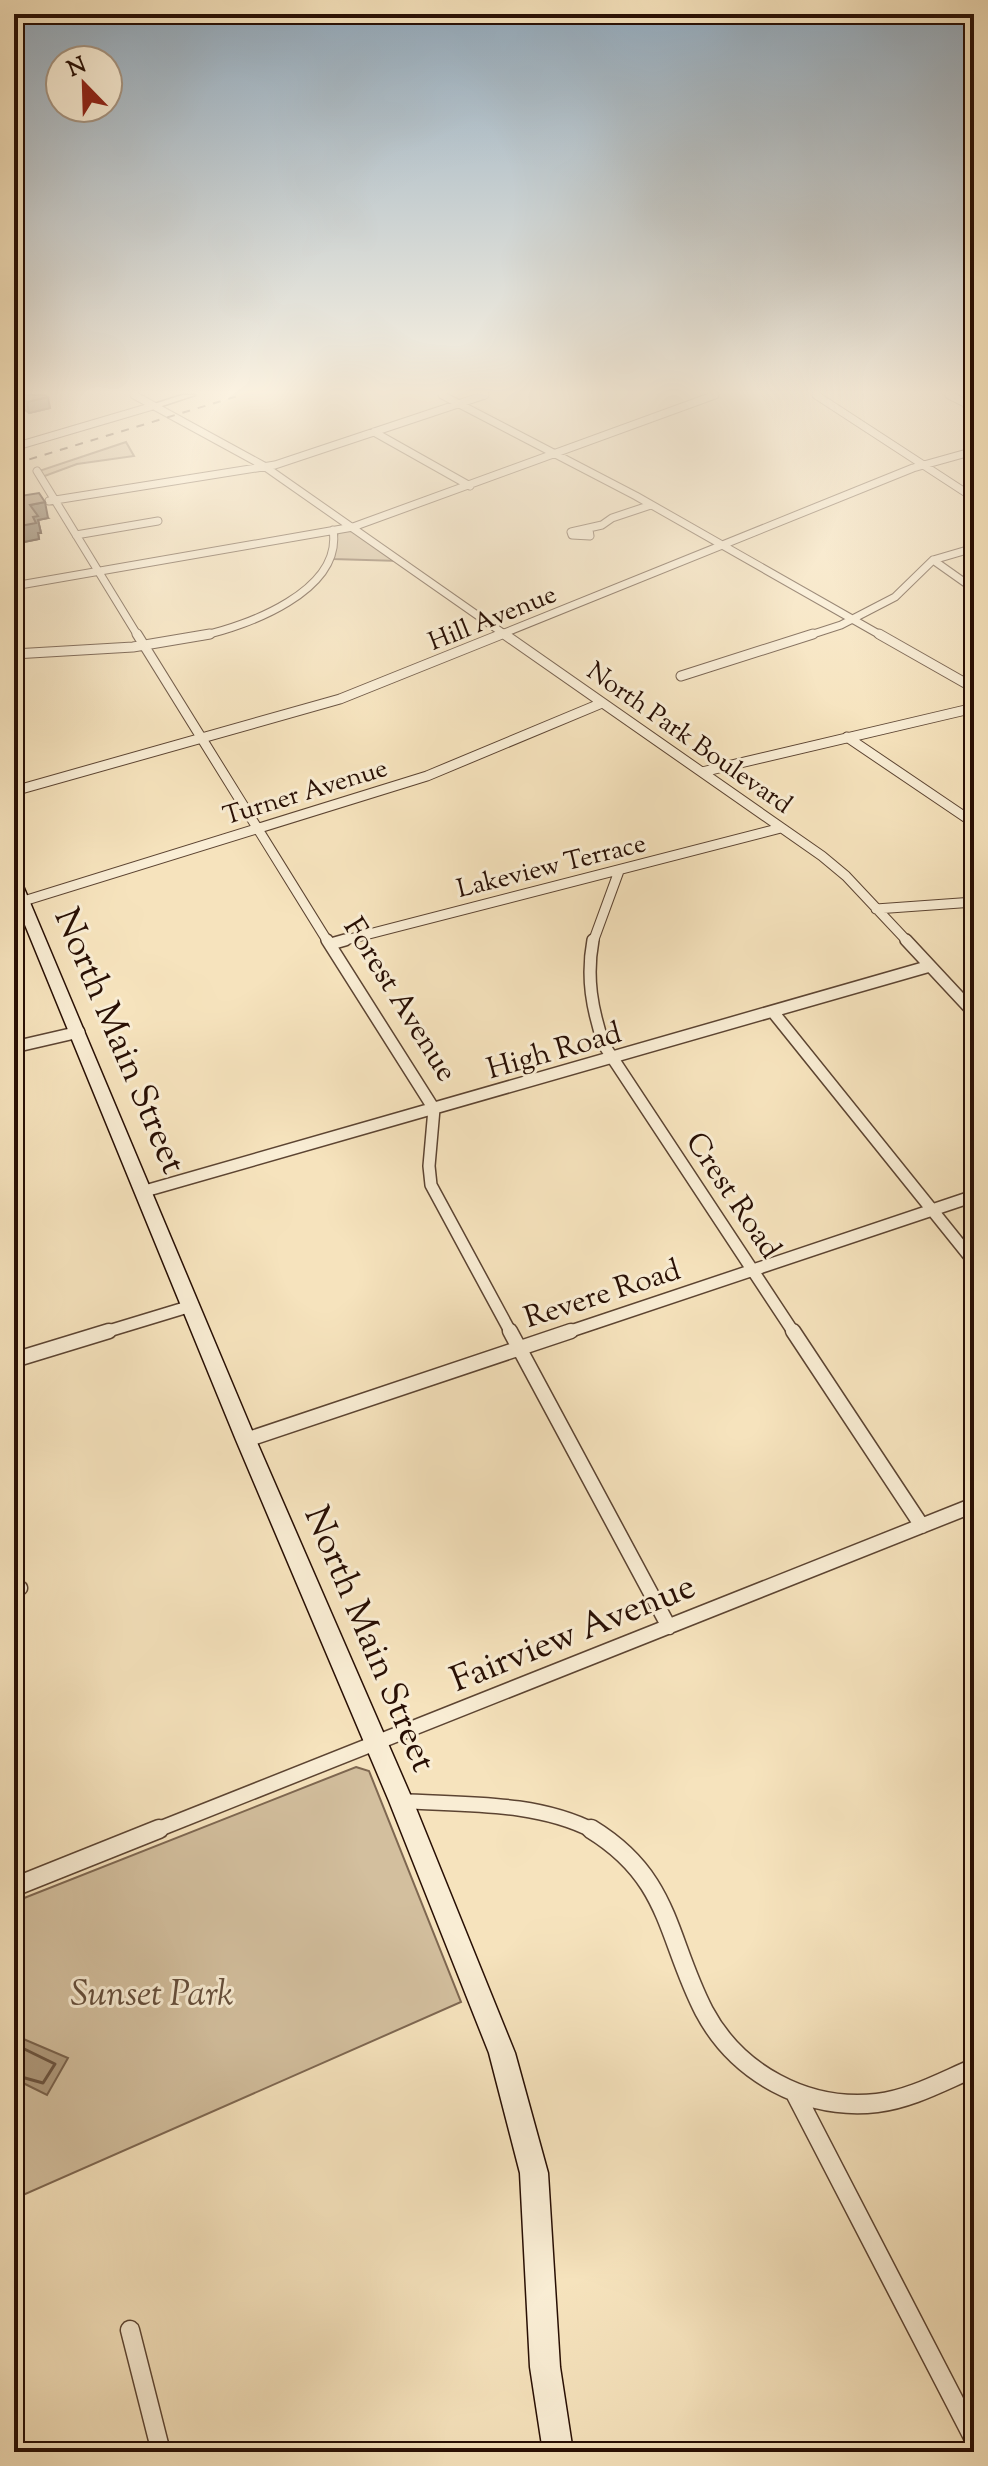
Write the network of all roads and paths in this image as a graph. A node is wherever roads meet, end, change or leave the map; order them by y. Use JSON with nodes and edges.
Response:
{"nodes":[{"id":1,"x":60,"y":510,"type":"edge"},
{"id":2,"x":328,"y":510,"type":"edge"},
{"id":3,"x":401,"y":510,"type":"edge"},
{"id":4,"x":636,"y":510,"type":"edge"},
{"id":5,"x":660,"y":510,"type":"edge"},
{"id":6,"x":813,"y":510,"type":"edge"},
{"id":7,"x":158,"y":521,"type":"dead end"},
{"id":8,"x":353,"y":527,"type":"junction"},
{"id":9,"x":333,"y":530,"type":"junction"},
{"id":10,"x":589,"y":530,"type":"dead end"},
{"id":11,"x":76,"y":535,"type":"junction"},
{"id":12,"x":724,"y":546,"type":"junction"},
{"id":13,"x":974,"y":548,"type":"edge"},
{"id":14,"x":933,"y":560,"type":"junction"},
{"id":15,"x":99,"y":571,"type":"junction"},
{"id":16,"x":14,"y":586,"type":"edge"},
{"id":17,"x":974,"y":589,"type":"edge"},
{"id":18,"x":853,"y":619,"type":"junction"},
{"id":19,"x":504,"y":634,"type":"junction"},
{"id":20,"x":146,"y":646,"type":"junction"},
{"id":21,"x":14,"y":654,"type":"edge"},
{"id":22,"x":681,"y":676,"type":"dead end"},
{"id":23,"x":974,"y":688,"type":"edge"},
{"id":24,"x":602,"y":703,"type":"junction"},
{"id":25,"x":974,"y":708,"type":"edge"},
{"id":26,"x":847,"y":737,"type":"junction"},
{"id":27,"x":203,"y":738,"type":"junction"},
{"id":28,"x":702,"y":772,"type":"junction"},
{"id":29,"x":14,"y":791,"type":"edge"},
{"id":30,"x":974,"y":823,"type":"edge"},
{"id":31,"x":781,"y":828,"type":"junction"},
{"id":32,"x":257,"y":829,"type":"junction"},
{"id":33,"x":619,"y":871,"type":"junction"},
{"id":34,"x":14,"y":881,"type":"edge"},
{"id":35,"x":974,"y":902,"type":"edge"},
{"id":36,"x":18,"y":903,"type":"edge"},
{"id":37,"x":876,"y":909,"type":"junction"},
{"id":38,"x":331,"y":944,"type":"junction"},
{"id":39,"x":930,"y":966,"type":"junction"},
{"id":40,"x":773,"y":1012,"type":"junction"},
{"id":41,"x":974,"y":1013,"type":"edge"},
{"id":42,"x":79,"y":1032,"type":"junction"},
{"id":43,"x":14,"y":1047,"type":"edge"},
{"id":44,"x":613,"y":1058,"type":"junction"},
{"id":45,"x":434,"y":1109,"type":"junction"},
{"id":46,"x":145,"y":1191,"type":"junction"},
{"id":47,"x":974,"y":1196,"type":"edge"},
{"id":48,"x":932,"y":1210,"type":"junction"},
{"id":49,"x":974,"y":1262,"type":"edge"},
{"id":50,"x":753,"y":1270,"type":"junction"},
{"id":51,"x":191,"y":1306,"type":"junction"},
{"id":52,"x":519,"y":1349,"type":"junction"},
{"id":53,"x":14,"y":1360,"type":"edge"},
{"id":54,"x":246,"y":1440,"type":"junction"},
{"id":55,"x":974,"y":1505,"type":"edge"},
{"id":56,"x":922,"y":1526,"type":"junction"},
{"id":57,"x":669,"y":1627,"type":"junction"},
{"id":58,"x":376,"y":1744,"type":"junction"},
{"id":59,"x":401,"y":1801,"type":"junction"},
{"id":60,"x":14,"y":1887,"type":"edge"},
{"id":61,"x":974,"y":2068,"type":"edge"},
{"id":62,"x":796,"y":2095,"type":"junction"},
{"id":63,"x":130,"y":2330,"type":"dead end"},
{"id":64,"x":974,"y":2439,"type":"edge"},
{"id":65,"x":161,"y":2452,"type":"edge"},
{"id":66,"x":558,"y":2452,"type":"edge"}],
"edges":[{"from":1,"to":11,"type":"street","name":"Forest Avenue"},
{"from":2,"to":8,"type":"street","name":"North Park Boulevard"},
{"from":3,"to":8,"type":"street"},
{"from":4,"to":10,"type":"street"},
{"from":5,"to":12,"type":"street"},
{"from":6,"to":12,"type":"street","name":"Hill Avenue"},
{"from":7,"to":11,"type":"street"},
{"from":8,"to":9,"type":"street"},
{"from":8,"to":19,"type":"street","name":"North Park Boulevard"},
{"from":9,"to":15,"type":"street"},
{"from":9,"to":20,"type":"street"},
{"from":11,"to":15,"type":"street","name":"Forest Avenue"},
{"from":12,"to":18,"type":"street"},
{"from":12,"to":19,"type":"street","name":"Hill Avenue"},
{"from":13,"to":14,"type":"street"},
{"from":14,"to":17,"type":"street"},
{"from":14,"to":18,"type":"street"},
{"from":15,"to":16,"type":"street"},
{"from":15,"to":20,"type":"street","name":"Forest Avenue"},
{"from":18,"to":22,"type":"street"},
{"from":18,"to":23,"type":"street"},
{"from":19,"to":24,"type":"street","name":"North Park Boulevard"},
{"from":19,"to":27,"type":"street","name":"Hill Avenue"},
{"from":20,"to":21,"type":"street"},
{"from":20,"to":27,"type":"street","name":"Forest Avenue"},
{"from":24,"to":28,"type":"street","name":"North Park Boulevard"},
{"from":24,"to":32,"type":"street","name":"Turner Avenue"},
{"from":25,"to":26,"type":"street"},
{"from":26,"to":28,"type":"street"},
{"from":26,"to":30,"type":"street"},
{"from":27,"to":29,"type":"street","name":"Hill Avenue"},
{"from":27,"to":32,"type":"street","name":"Forest Avenue"},
{"from":28,"to":31,"type":"street","name":"North Park Boulevard"},
{"from":31,"to":33,"type":"street","name":"Lakeview Terrace"},
{"from":31,"to":37,"type":"street","name":"North Park Boulevard"},
{"from":32,"to":36,"type":"street","name":"Turner Avenue"},
{"from":32,"to":38,"type":"street","name":"Forest Avenue"},
{"from":33,"to":38,"type":"street","name":"Lakeview Terrace"},
{"from":33,"to":44,"type":"street","name":"Crest Road"},
{"from":34,"to":36,"type":"street","name":"North Main Street"},
{"from":35,"to":37,"type":"street"},
{"from":36,"to":42,"type":"street","name":"North Main Street"},
{"from":37,"to":39,"type":"street","name":"North Park Boulevard"},
{"from":38,"to":45,"type":"street","name":"Forest Avenue"},
{"from":39,"to":40,"type":"street","name":"High Road"},
{"from":39,"to":41,"type":"street","name":"North Park Boulevard"},
{"from":40,"to":44,"type":"street","name":"High Road"},
{"from":40,"to":48,"type":"street"},
{"from":42,"to":43,"type":"street"},
{"from":42,"to":46,"type":"street","name":"North Main Street"},
{"from":44,"to":45,"type":"street","name":"High Road"},
{"from":44,"to":50,"type":"street","name":"Crest Road"},
{"from":45,"to":46,"type":"street","name":"High Road"},
{"from":45,"to":52,"type":"street","name":"Forest Avenue"},
{"from":46,"to":51,"type":"street","name":"North Main Street"},
{"from":47,"to":48,"type":"street","name":"Revere Road"},
{"from":48,"to":49,"type":"street"},
{"from":48,"to":50,"type":"street","name":"Revere Road"},
{"from":50,"to":52,"type":"street","name":"Revere Road"},
{"from":50,"to":56,"type":"street","name":"Crest Road"},
{"from":51,"to":53,"type":"street"},
{"from":51,"to":54,"type":"street","name":"North Main Street"},
{"from":52,"to":54,"type":"street","name":"Revere Road"},
{"from":52,"to":57,"type":"street","name":"Forest Avenue"},
{"from":54,"to":58,"type":"street","name":"North Main Street"},
{"from":55,"to":56,"type":"street","name":"Fairview Avenue"},
{"from":56,"to":57,"type":"street","name":"Fairview Avenue"},
{"from":57,"to":58,"type":"street","name":"Fairview Avenue"},
{"from":58,"to":59,"type":"street","name":"North Main Street"},
{"from":58,"to":60,"type":"street","name":"Fairview Avenue"},
{"from":59,"to":62,"type":"street"},
{"from":59,"to":66,"type":"street","name":"North Main Street"},
{"from":61,"to":62,"type":"street"},
{"from":62,"to":64,"type":"street"},
{"from":63,"to":65,"type":"street"}]}
